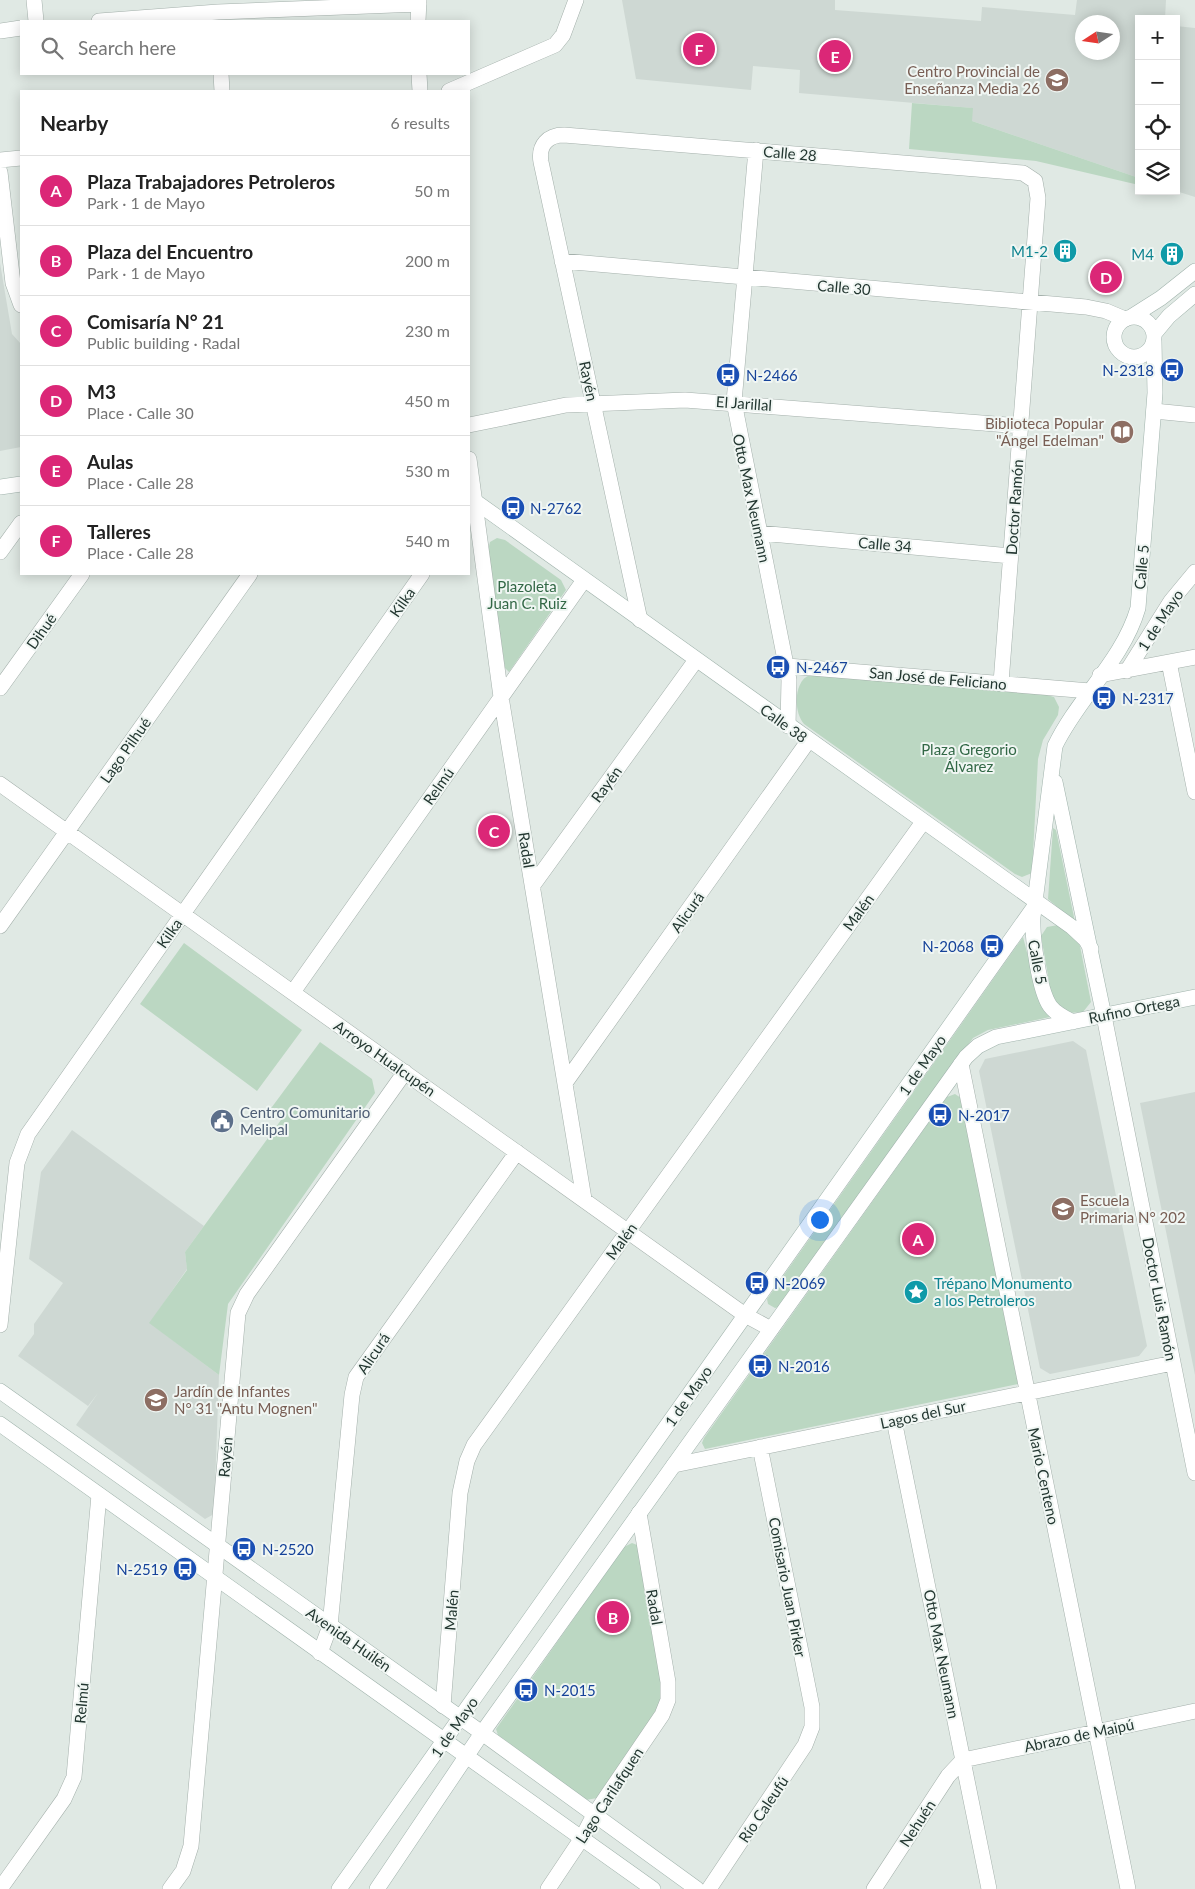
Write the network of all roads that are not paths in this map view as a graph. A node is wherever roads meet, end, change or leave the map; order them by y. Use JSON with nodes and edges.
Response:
{"nodes":[{"id":1,"x":34,"y":0,"type":"edge"},
{"id":2,"x":576,"y":0,"type":"edge"},
{"id":3,"x":419,"y":2,"type":"edge"},
{"id":4,"x":218,"y":11,"type":"edge"},
{"id":5,"x":36,"y":20,"type":"edge"},
{"id":6,"x":111,"y":20,"type":"edge"},
{"id":7,"x":418,"y":20,"type":"edge"},
{"id":8,"x":20,"y":28,"type":"edge"},
{"id":9,"x":0,"y":31,"type":"edge"},
{"id":10,"x":221,"y":75,"type":"edge"},
{"id":11,"x":420,"y":75,"type":"edge"},
{"id":12,"x":222,"y":90,"type":"edge"},
{"id":13,"x":420,"y":90,"type":"edge"},
{"id":14,"x":451,"y":90,"type":"edge"},
{"id":15,"x":544,"y":143,"type":"joint"},
{"id":16,"x":756,"y":150,"type":"junction"},
{"id":17,"x":20,"y":158,"type":"edge"},
{"id":18,"x":0,"y":160,"type":"edge"},
{"id":19,"x":0,"y":172,"type":"edge"},
{"id":20,"x":1035,"y":181,"type":"joint"},
{"id":21,"x":16,"y":253,"type":"edge"},
{"id":22,"x":562,"y":261,"type":"junction"},
{"id":23,"x":1195,"y":271,"type":"edge"},
{"id":24,"x":743,"y":278,"type":"junction"},
{"id":25,"x":1195,"y":294,"type":"edge"},
{"id":26,"x":20,"y":302,"type":"edge"},
{"id":27,"x":1030,"y":303,"type":"junction"},
{"id":28,"x":1128,"y":318,"type":"junction"},
{"id":29,"x":1154,"y":337,"type":"junction"},
{"id":30,"x":734,"y":402,"type":"junction"},
{"id":31,"x":593,"y":403,"type":"junction"},
{"id":32,"x":1154,"y":411,"type":"junction"},
{"id":33,"x":1195,"y":415,"type":"edge"},
{"id":34,"x":470,"y":425,"type":"edge"},
{"id":35,"x":1021,"y":426,"type":"junction"},
{"id":36,"x":20,"y":484,"type":"edge"},
{"id":37,"x":0,"y":487,"type":"edge"},
{"id":38,"x":470,"y":502,"type":"edge"},
{"id":39,"x":20,"y":524,"type":"edge"},
{"id":40,"x":759,"y":533,"type":"junction"},
{"id":41,"x":0,"y":552,"type":"edge"},
{"id":42,"x":1010,"y":556,"type":"junction"},
{"id":43,"x":1195,"y":572,"type":"edge"},
{"id":44,"x":81,"y":575,"type":"edge"},
{"id":45,"x":249,"y":575,"type":"edge"},
{"id":46,"x":421,"y":575,"type":"edge"},
{"id":47,"x":584,"y":580,"type":"junction"},
{"id":48,"x":640,"y":620,"type":"junction"},
{"id":49,"x":1195,"y":657,"type":"edge"},
{"id":50,"x":696,"y":660,"type":"junction"},
{"id":51,"x":1169,"y":662,"type":"junction"},
{"id":52,"x":787,"y":666,"type":"junction"},
{"id":53,"x":1127,"y":671,"type":"junction"},
{"id":54,"x":1100,"y":675,"type":"junction"},
{"id":55,"x":1000,"y":684,"type":"junction"},
{"id":56,"x":0,"y":688,"type":"edge"},
{"id":57,"x":1090,"y":691,"type":"junction"},
{"id":58,"x":501,"y":697,"type":"junction"},
{"id":59,"x":788,"y":726,"type":"junction"},
{"id":60,"x":809,"y":740,"type":"junction"},
{"id":61,"x":1052,"y":770,"type":"junction"},
{"id":62,"x":0,"y":784,"type":"edge"},
{"id":63,"x":1195,"y":792,"type":"edge"},
{"id":64,"x":923,"y":822,"type":"junction"},
{"id":65,"x":67,"y":832,"type":"junction"},
{"id":66,"x":533,"y":884,"type":"junction"},
{"id":67,"x":1036,"y":903,"type":"junction"},
{"id":68,"x":182,"y":914,"type":"junction"},
{"id":69,"x":0,"y":926,"type":"edge"},
{"id":70,"x":1091,"y":949,"type":"junction"},
{"id":71,"x":293,"y":992,"type":"junction"},
{"id":72,"x":1195,"y":997,"type":"edge"},
{"id":73,"x":1104,"y":1016,"type":"junction"},
{"id":74,"x":1073,"y":1022,"type":"junction"},
{"id":75,"x":961,"y":1064,"type":"junction"},
{"id":76,"x":405,"y":1072,"type":"junction"},
{"id":77,"x":565,"y":1083,"type":"junction"},
{"id":78,"x":517,"y":1152,"type":"junction"},
{"id":79,"x":584,"y":1199,"type":"junction"},
{"id":80,"x":628,"y":1231,"type":"junction"},
{"id":81,"x":745,"y":1314,"type":"junction"},
{"id":82,"x":0,"y":1326,"type":"edge"},
{"id":83,"x":771,"y":1329,"type":"junction"},
{"id":84,"x":1173,"y":1363,"type":"junction"},
{"id":85,"x":0,"y":1391,"type":"edge"},
{"id":86,"x":1027,"y":1392,"type":"junction"},
{"id":87,"x":894,"y":1420,"type":"junction"},
{"id":88,"x":0,"y":1424,"type":"edge"},
{"id":89,"x":760,"y":1447,"type":"junction"},
{"id":90,"x":674,"y":1465,"type":"junction"},
{"id":91,"x":1195,"y":1473,"type":"edge"},
{"id":92,"x":99,"y":1495,"type":"junction"},
{"id":93,"x":639,"y":1513,"type":"junction"},
{"id":94,"x":217,"y":1546,"type":"junction"},
{"id":95,"x":214,"y":1577,"type":"junction"},
{"id":96,"x":330,"y":1626,"type":"junction"},
{"id":97,"x":320,"y":1652,"type":"junction"},
{"id":98,"x":668,"y":1700,"type":"joint"},
{"id":99,"x":443,"y":1706,"type":"junction"},
{"id":100,"x":1195,"y":1711,"type":"edge"},
{"id":101,"x":460,"y":1718,"type":"junction"},
{"id":102,"x":812,"y":1727,"type":"joint"},
{"id":103,"x":1096,"y":1731,"type":"junction"},
{"id":104,"x":482,"y":1733,"type":"junction"},
{"id":105,"x":444,"y":1741,"type":"junction"},
{"id":106,"x":466,"y":1756,"type":"junction"},
{"id":107,"x":963,"y":1760,"type":"junction"},
{"id":108,"x":594,"y":1814,"type":"junction"},
{"id":109,"x":582,"y":1838,"type":"junction"},
{"id":110,"x":0,"y":1889,"type":"edge"},
{"id":111,"x":170,"y":1889,"type":"edge"},
{"id":112,"x":340,"y":1889,"type":"edge"},
{"id":113,"x":376,"y":1889,"type":"edge"},
{"id":114,"x":548,"y":1889,"type":"edge"},
{"id":115,"x":653,"y":1889,"type":"edge"},
{"id":116,"x":697,"y":1889,"type":"edge"},
{"id":117,"x":709,"y":1889,"type":"edge"},
{"id":118,"x":874,"y":1889,"type":"edge"},
{"id":119,"x":989,"y":1889,"type":"edge"},
{"id":120,"x":1128,"y":1889,"type":"edge"}],
"edges":[{"from":1,"to":5,"type":"street"},
{"from":2,"to":14,"type":"street"},
{"from":3,"to":4,"type":"street"},
{"from":3,"to":7,"type":"street"},
{"from":4,"to":6,"type":"street"},
{"from":8,"to":9,"type":"street"},
{"from":10,"to":12,"type":"street"},
{"from":11,"to":13,"type":"street"},
{"from":15,"to":16,"type":"street","name":"Calle 28"},
{"from":15,"to":22,"type":"street","name":"Rayén"},
{"from":16,"to":20,"type":"street","name":"Calle 28"},
{"from":16,"to":24,"type":"street","name":"Otto Max Neumann"},
{"from":17,"to":18,"type":"street"},
{"from":19,"to":21,"type":"street"},
{"from":20,"to":27,"type":"street","name":"Doctor Ramón"},
{"from":21,"to":26,"type":"street"},
{"from":22,"to":24,"type":"street","name":"Calle 30"},
{"from":22,"to":31,"type":"street","name":"Rayén"},
{"from":23,"to":28,"type":"street"},
{"from":24,"to":27,"type":"street","name":"Calle 30"},
{"from":24,"to":30,"type":"street","name":"Otto Max Neumann"},
{"from":25,"to":29,"type":"street"},
{"from":27,"to":28,"type":"street","name":"Calle 30"},
{"from":27,"to":35,"type":"street","name":"Doctor Ramón"},
{"from":28,"to":29,"type":"street","name":"Calle 30"},
{"from":28,"to":29,"type":"street"},
{"from":29,"to":32,"type":"street","name":"Calle 5"},
{"from":30,"to":31,"type":"street","name":"El Jarillal"},
{"from":30,"to":35,"type":"street","name":"El Jarillal"},
{"from":30,"to":40,"type":"street","name":"Otto Max Neumann"},
{"from":31,"to":34,"type":"street","name":"El Jarillal"},
{"from":31,"to":48,"type":"street","name":"Rayén"},
{"from":32,"to":33,"type":"street"},
{"from":32,"to":54,"type":"street","name":"Calle 5"},
{"from":35,"to":42,"type":"street","name":"Doctor Ramón"},
{"from":36,"to":37,"type":"street"},
{"from":38,"to":47,"type":"street","name":"Calle 38"},
{"from":38,"to":58,"type":"street","name":"Radal"},
{"from":39,"to":41,"type":"street"},
{"from":40,"to":42,"type":"street","name":"Calle 34"},
{"from":40,"to":52,"type":"street","name":"Otto Max Neumann"},
{"from":42,"to":55,"type":"street","name":"Doctor Ramón"},
{"from":43,"to":53,"type":"street","name":"1 de Mayo"},
{"from":44,"to":56,"type":"street","name":"Dihué"},
{"from":45,"to":65,"type":"street","name":"Lago Pilhué"},
{"from":46,"to":68,"type":"street","name":"Kilka"},
{"from":47,"to":48,"type":"street","name":"Calle 38"},
{"from":47,"to":58,"type":"street","name":"Relmú"},
{"from":48,"to":50,"type":"street","name":"Calle 38"},
{"from":49,"to":51,"type":"street"},
{"from":50,"to":59,"type":"street","name":"Calle 38"},
{"from":50,"to":66,"type":"street","name":"Rayén"},
{"from":51,"to":53,"type":"street"},
{"from":51,"to":63,"type":"street"},
{"from":52,"to":55,"type":"street","name":"San José de Feliciano"},
{"from":52,"to":59,"type":"street","name":"Otto Max Neumann"},
{"from":53,"to":54,"type":"street"},
{"from":54,"to":57,"type":"street","name":"Calle 5"},
{"from":55,"to":57,"type":"street","name":"San José de Feliciano"},
{"from":57,"to":61,"type":"street","name":"Calle 5"},
{"from":58,"to":66,"type":"street","name":"Radal"},
{"from":58,"to":71,"type":"street","name":"Relmú"},
{"from":59,"to":60,"type":"street","name":"Calle 38"},
{"from":60,"to":64,"type":"street","name":"Calle 38"},
{"from":60,"to":77,"type":"street","name":"Alicurá"},
{"from":61,"to":67,"type":"street","name":"Calle 5"},
{"from":61,"to":70,"type":"street","name":"Calle 5"},
{"from":62,"to":65,"type":"street","name":"Arroyo Hualcupén"},
{"from":64,"to":67,"type":"street","name":"Calle 38"},
{"from":64,"to":80,"type":"street","name":"Malén"},
{"from":65,"to":68,"type":"street","name":"Arroyo Hualcupén"},
{"from":65,"to":69,"type":"street","name":"Lago Pilhué"},
{"from":66,"to":77,"type":"street","name":"Radal"},
{"from":67,"to":70,"type":"street","name":"Calle 38"},
{"from":67,"to":74,"type":"street","name":"Calle 5"},
{"from":67,"to":81,"type":"street","name":"1 de Mayo"},
{"from":68,"to":71,"type":"street","name":"Arroyo Hualcupén"},
{"from":68,"to":82,"type":"street","name":"Kilka"},
{"from":70,"to":73,"type":"street","name":"Doctor Luis Ramón"},
{"from":71,"to":76,"type":"street","name":"Arroyo Hualcupén"},
{"from":72,"to":73,"type":"street","name":"Rufino Ortega"},
{"from":73,"to":74,"type":"street","name":"Rufino Ortega"},
{"from":73,"to":84,"type":"street","name":"Doctor Luis Ramón"},
{"from":74,"to":75,"type":"street","name":"1 de Mayo"},
{"from":75,"to":83,"type":"street","name":"1 de Mayo"},
{"from":75,"to":86,"type":"street","name":"Mario Centeno"},
{"from":76,"to":78,"type":"street","name":"Arroyo Hualcupén"},
{"from":76,"to":94,"type":"street","name":"Rayén"},
{"from":77,"to":79,"type":"street","name":"Radal"},
{"from":78,"to":79,"type":"street","name":"Arroyo Hualcupén"},
{"from":78,"to":96,"type":"street","name":"Alicurá"},
{"from":79,"to":80,"type":"street","name":"Arroyo Hualcupén"},
{"from":80,"to":81,"type":"street","name":"Arroyo Hualcupén"},
{"from":80,"to":99,"type":"street","name":"Malén"},
{"from":81,"to":83,"type":"street","name":"Arroyo Hualcupén"},
{"from":81,"to":101,"type":"street","name":"1 de Mayo"},
{"from":83,"to":90,"type":"street","name":"1 de Mayo"},
{"from":84,"to":86,"type":"street","name":"Lagos del Sur"},
{"from":84,"to":91,"type":"street","name":"Doctor Luis Ramón"},
{"from":85,"to":94,"type":"street","name":"Avenida Huilén"},
{"from":86,"to":87,"type":"street","name":"Lagos del Sur"},
{"from":86,"to":103,"type":"street","name":"Mario Centeno"},
{"from":87,"to":89,"type":"street","name":"Lagos del Sur"},
{"from":87,"to":107,"type":"street","name":"Otto Max Neumann"},
{"from":88,"to":92,"type":"street","name":"Avenida Huilén"},
{"from":89,"to":90,"type":"street","name":"Lagos del Sur"},
{"from":89,"to":102,"type":"street","name":"Comisario Juan Pirker"},
{"from":90,"to":93,"type":"street","name":"1 de Mayo"},
{"from":92,"to":95,"type":"street","name":"Avenida Huilén"},
{"from":92,"to":110,"type":"street","name":"Relmú"},
{"from":93,"to":98,"type":"street","name":"Radal"},
{"from":93,"to":104,"type":"street","name":"1 de Mayo"},
{"from":94,"to":95,"type":"street","name":"Rayén"},
{"from":94,"to":96,"type":"street","name":"Avenida Huilén"},
{"from":95,"to":97,"type":"street","name":"Avenida Huilén"},
{"from":95,"to":111,"type":"street","name":"Rayén"},
{"from":96,"to":97,"type":"street","name":"Alicurá"},
{"from":96,"to":99,"type":"street","name":"Avenida Huilén"},
{"from":97,"to":105,"type":"street","name":"Avenida Huilén"},
{"from":98,"to":108,"type":"street","name":"Lago Carilafquen"},
{"from":99,"to":101,"type":"street","name":"Avenida Huilén"},
{"from":100,"to":103,"type":"street","name":"Abrazo de Maipú"},
{"from":101,"to":104,"type":"street","name":"Avenida Huilén"},
{"from":101,"to":105,"type":"street","name":"1 de Mayo"},
{"from":102,"to":117,"type":"street","name":"Río Caleufú"},
{"from":103,"to":107,"type":"street","name":"Abrazo de Maipú"},
{"from":103,"to":120,"type":"street","name":"Mario Centeno"},
{"from":104,"to":106,"type":"street","name":"1 de Mayo"},
{"from":104,"to":108,"type":"street","name":"Avenida Huilén"},
{"from":105,"to":106,"type":"street","name":"Avenida Huilén"},
{"from":105,"to":112,"type":"street","name":"1 de Mayo"},
{"from":106,"to":109,"type":"street","name":"Avenida Huilén"},
{"from":106,"to":113,"type":"street","name":"1 de Mayo"},
{"from":107,"to":118,"type":"street","name":"Nehuén"},
{"from":107,"to":119,"type":"street","name":"Otto Max Neumann"},
{"from":108,"to":109,"type":"street","name":"Lago Carilafquen"},
{"from":108,"to":116,"type":"street","name":"Avenida Huilén"},
{"from":109,"to":114,"type":"street","name":"Lago Carilafquen"},
{"from":109,"to":115,"type":"street","name":"Avenida Huilén"}]}
